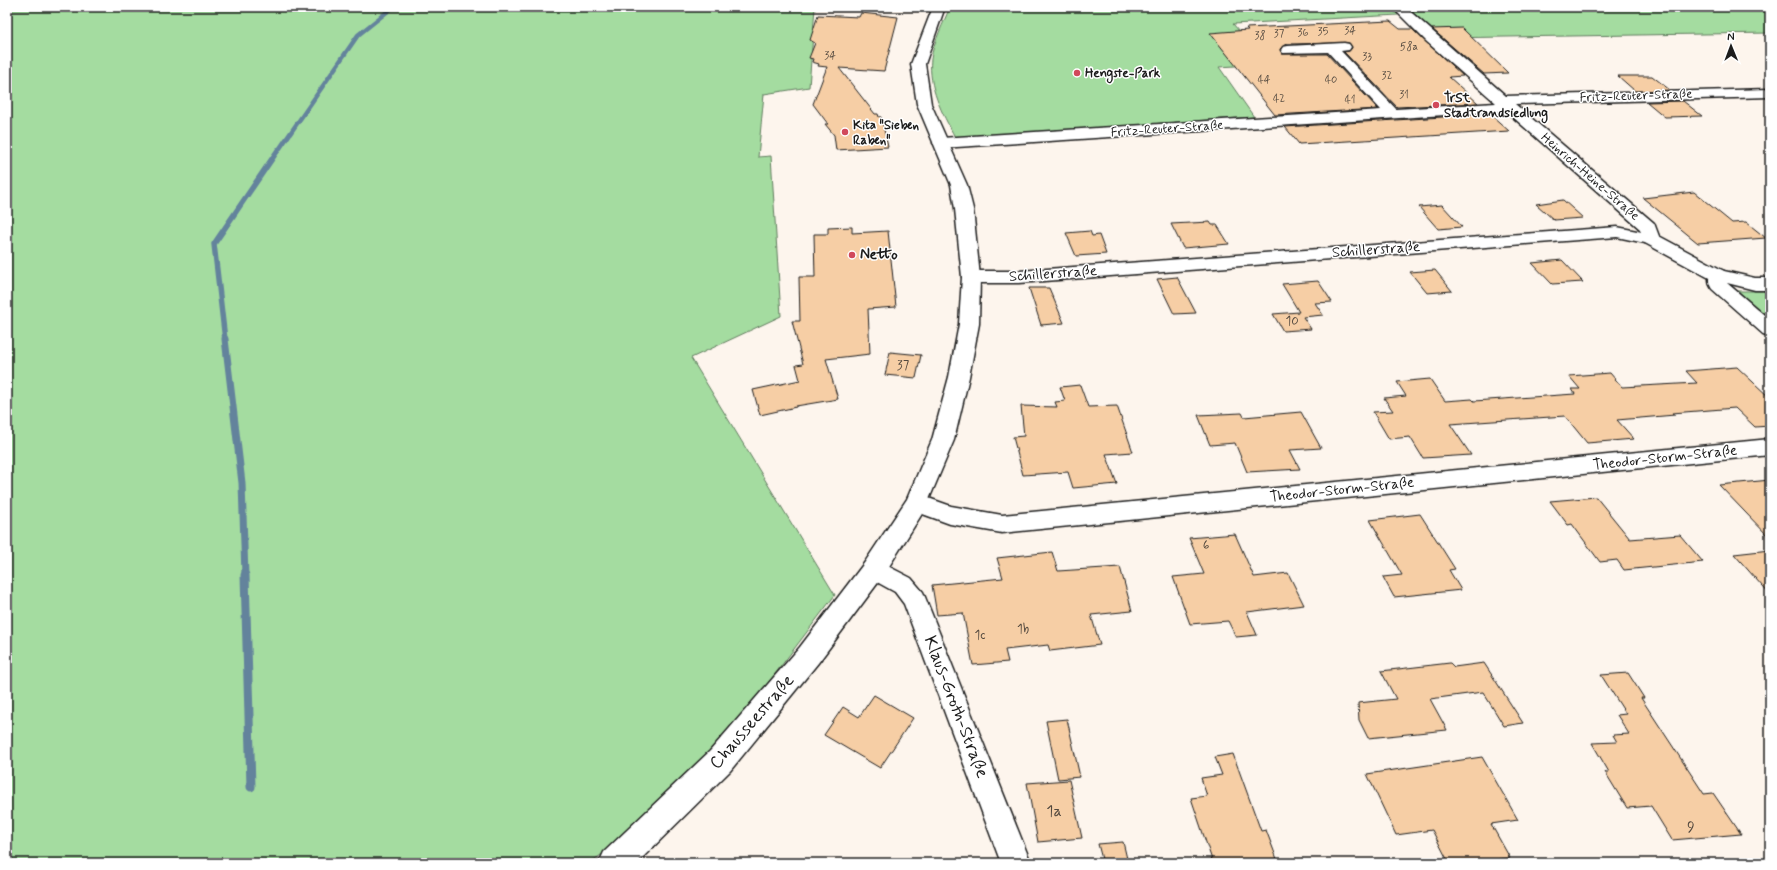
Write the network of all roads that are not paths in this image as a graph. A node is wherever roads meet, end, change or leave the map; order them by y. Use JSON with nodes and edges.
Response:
{"nodes":[{"id":1,"x":939,"y":7,"type":"edge"},
{"id":2,"x":1398,"y":7,"type":"edge"},
{"id":3,"x":1288,"y":50,"type":"dead end"},
{"id":4,"x":1770,"y":93,"type":"edge"},
{"id":5,"x":1506,"y":103,"type":"junction"},
{"id":6,"x":1393,"y":114,"type":"junction"},
{"id":7,"x":941,"y":143,"type":"junction"},
{"id":8,"x":1651,"y":239,"type":"junction"},
{"id":9,"x":1718,"y":275,"type":"junction"},
{"id":10,"x":971,"y":276,"type":"junction"},
{"id":11,"x":1770,"y":284,"type":"edge"},
{"id":12,"x":1770,"y":330,"type":"edge"},
{"id":13,"x":1770,"y":447,"type":"edge"},
{"id":14,"x":917,"y":503,"type":"junction"},
{"id":15,"x":874,"y":569,"type":"junction"},
{"id":16,"x":615,"y":863,"type":"edge"},
{"id":17,"x":1016,"y":863,"type":"edge"}],
"edges":[{"from":1,"to":7,"type":"main road","name":"Chausseestraße"},
{"from":2,"to":5,"type":"street","name":"Heinrich-Heine-Straße"},
{"from":3,"to":6,"type":"street"},
{"from":4,"to":5,"type":"street","name":"Fritz-Reuter-Straße"},
{"from":5,"to":6,"type":"street","name":"Fritz-Reuter-Straße"},
{"from":5,"to":8,"type":"street","name":"Heinrich-Heine-Straße"},
{"from":6,"to":7,"type":"street","name":"Fritz-Reuter-Straße"},
{"from":7,"to":10,"type":"main road","name":"Chausseestraße"},
{"from":8,"to":9,"type":"main road","name":"Schillerstraße"},
{"from":8,"to":10,"type":"main road","name":"Schillerstraße"},
{"from":9,"to":11,"type":"main road","name":"Schillerstraße"},
{"from":9,"to":12,"type":"street"},
{"from":10,"to":14,"type":"main road","name":"Chausseestraße"},
{"from":13,"to":14,"type":"street","name":"Theodor-Storm-Straße"},
{"from":14,"to":15,"type":"main road","name":"Chausseestraße"},
{"from":15,"to":16,"type":"main road","name":"Chausseestraße"},
{"from":15,"to":17,"type":"street","name":"Klaus-Groth-Straße"}]}
